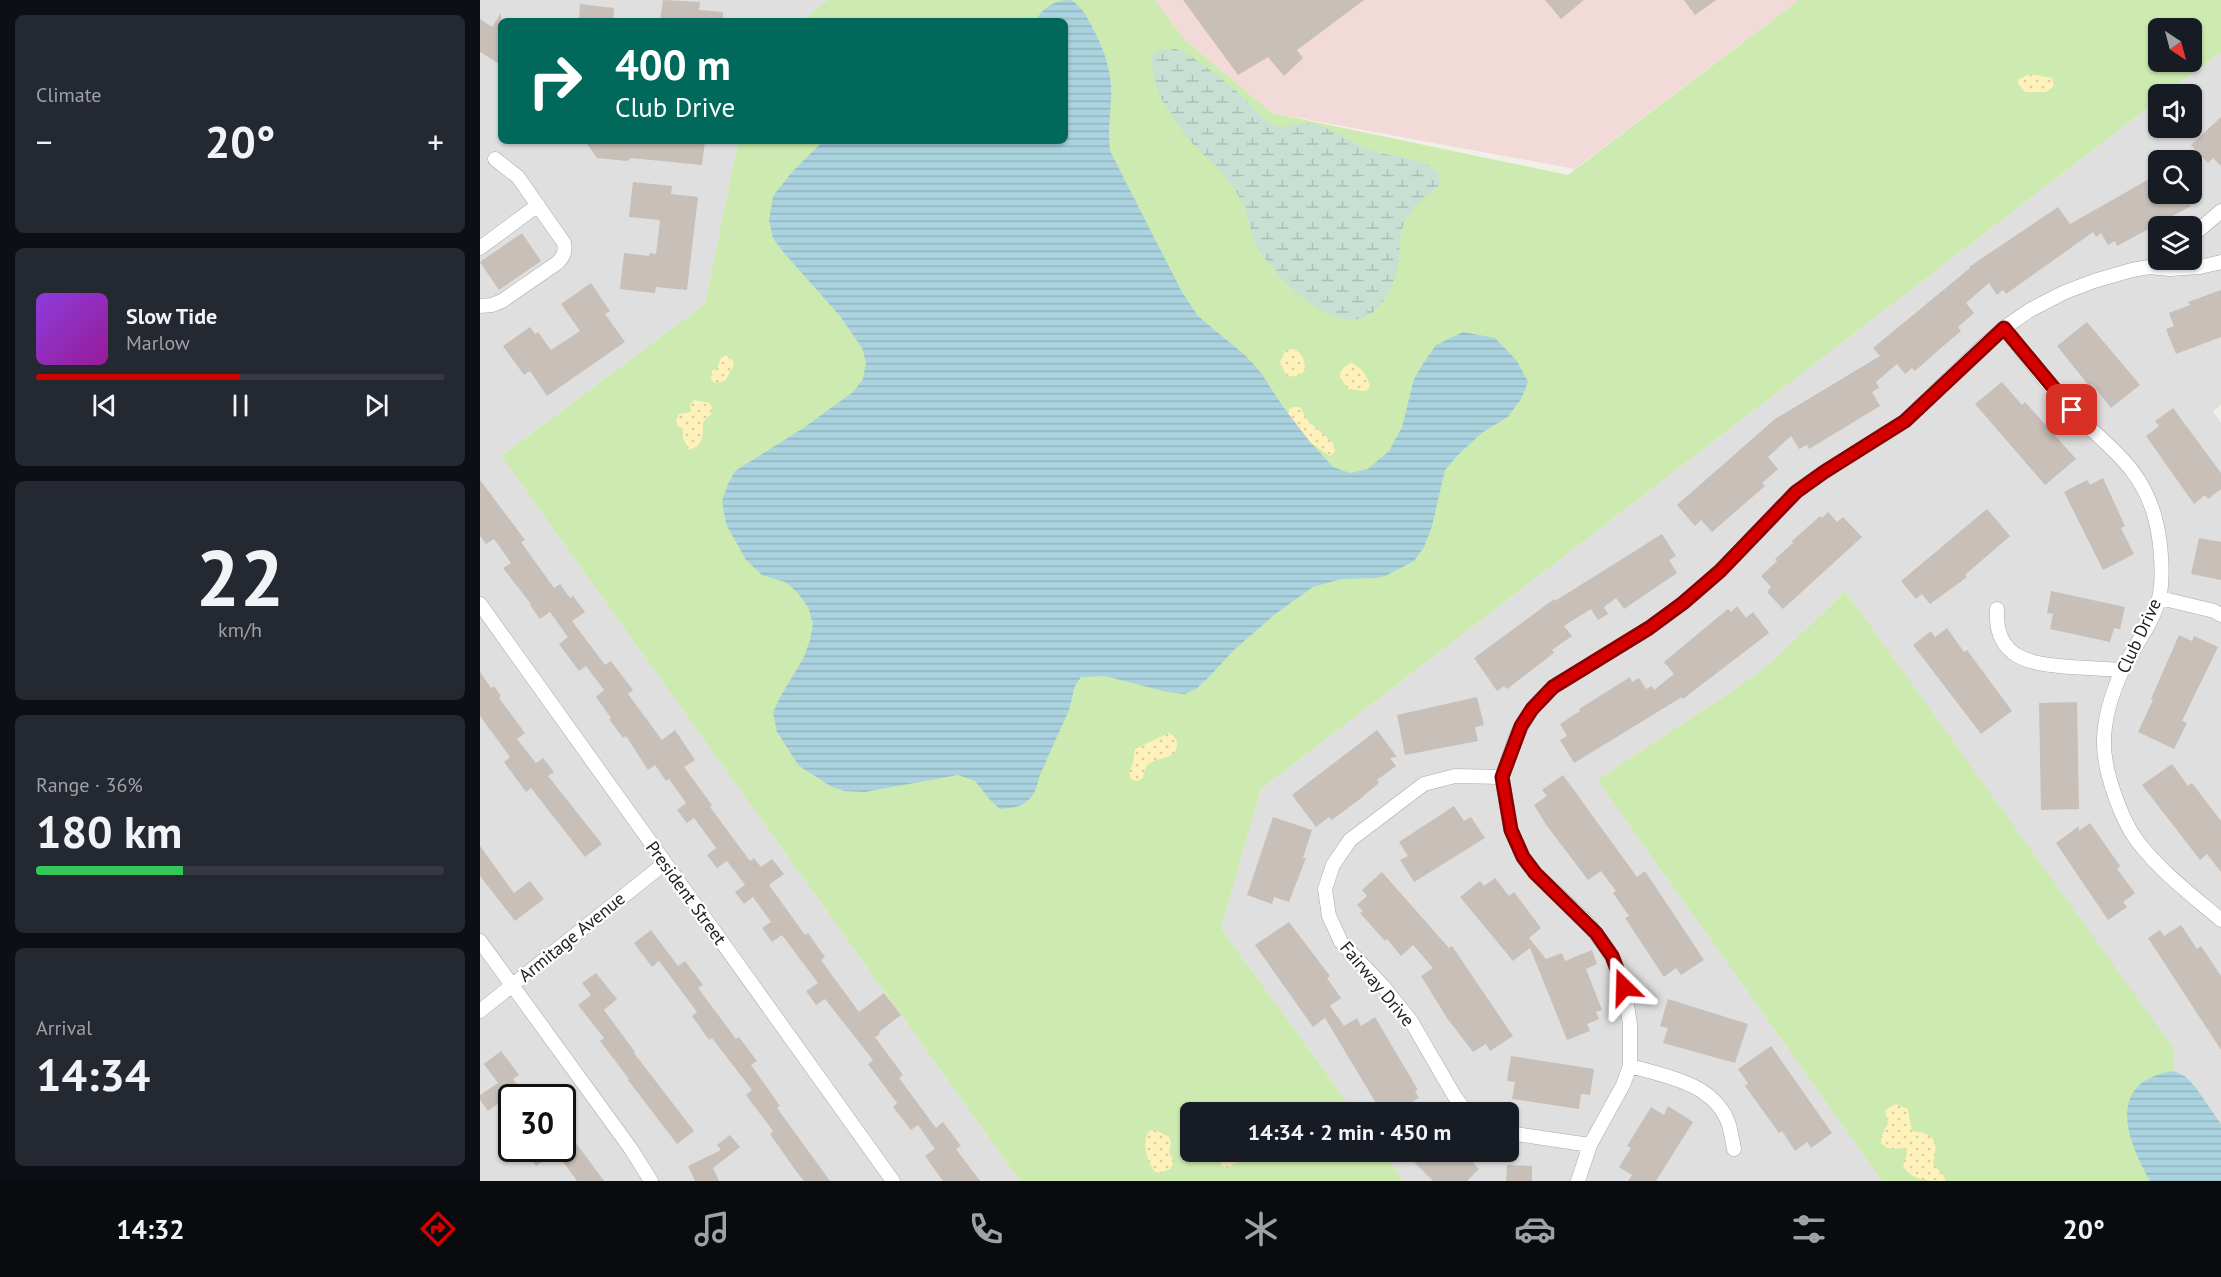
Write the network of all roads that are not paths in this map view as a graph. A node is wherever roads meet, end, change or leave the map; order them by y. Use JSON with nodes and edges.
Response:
{"nodes":[{"id":1,"x":495,"y":159,"type":"dead end"},
{"id":2,"x":538,"y":206,"type":"junction"},
{"id":3,"x":2221,"y":211,"type":"edge"},
{"id":4,"x":2202,"y":227,"type":"edge"},
{"id":5,"x":480,"y":248,"type":"edge"},
{"id":6,"x":2221,"y":262,"type":"edge"},
{"id":7,"x":2148,"y":267,"type":"edge"},
{"id":8,"x":2202,"y":267,"type":"edge"},
{"id":9,"x":480,"y":306,"type":"edge"},
{"id":10,"x":2004,"y":328,"type":"junction"},
{"id":11,"x":2160,"y":598,"type":"junction"},
{"id":12,"x":480,"y":604,"type":"edge"},
{"id":13,"x":1997,"y":609,"type":"dead end"},
{"id":14,"x":2221,"y":615,"type":"edge"},
{"id":15,"x":2122,"y":670,"type":"junction"},
{"id":16,"x":1502,"y":777,"type":"junction"},
{"id":17,"x":665,"y":863,"type":"junction"},
{"id":18,"x":2221,"y":920,"type":"edge"},
{"id":19,"x":480,"y":941,"type":"edge"},
{"id":20,"x":512,"y":985,"type":"junction"},
{"id":21,"x":480,"y":1011,"type":"edge"},
{"id":22,"x":1630,"y":1066,"type":"junction"},
{"id":23,"x":1458,"y":1102,"type":"edge"},
{"id":24,"x":1519,"y":1134,"type":"edge"},
{"id":25,"x":1590,"y":1145,"type":"junction"},
{"id":26,"x":1734,"y":1149,"type":"dead end"},
{"id":27,"x":651,"y":1181,"type":"edge"},
{"id":28,"x":893,"y":1181,"type":"edge"},
{"id":29,"x":1578,"y":1181,"type":"edge"}],
"edges":[{"from":1,"to":2,"type":"street"},
{"from":2,"to":5,"type":"street"},
{"from":2,"to":9,"type":"street"},
{"from":3,"to":4,"type":"street"},
{"from":6,"to":8,"type":"street"},
{"from":7,"to":10,"type":"street"},
{"from":10,"to":11,"type":"street","name":"Club Drive"},
{"from":10,"to":16,"type":"street"},
{"from":11,"to":14,"type":"street"},
{"from":11,"to":15,"type":"street","name":"Club Drive"},
{"from":12,"to":17,"type":"street","name":"President Street"},
{"from":13,"to":15,"type":"street"},
{"from":15,"to":18,"type":"street","name":"Club Drive"},
{"from":16,"to":22,"type":"street"},
{"from":16,"to":23,"type":"street","name":"Fairway Drive"},
{"from":17,"to":20,"type":"street","name":"Armitage Avenue"},
{"from":17,"to":28,"type":"street","name":"President Street"},
{"from":19,"to":20,"type":"street"},
{"from":20,"to":21,"type":"street","name":"Armitage Avenue"},
{"from":20,"to":27,"type":"street"},
{"from":22,"to":25,"type":"street"},
{"from":22,"to":26,"type":"street"},
{"from":24,"to":25,"type":"street"},
{"from":25,"to":29,"type":"street"}]}
